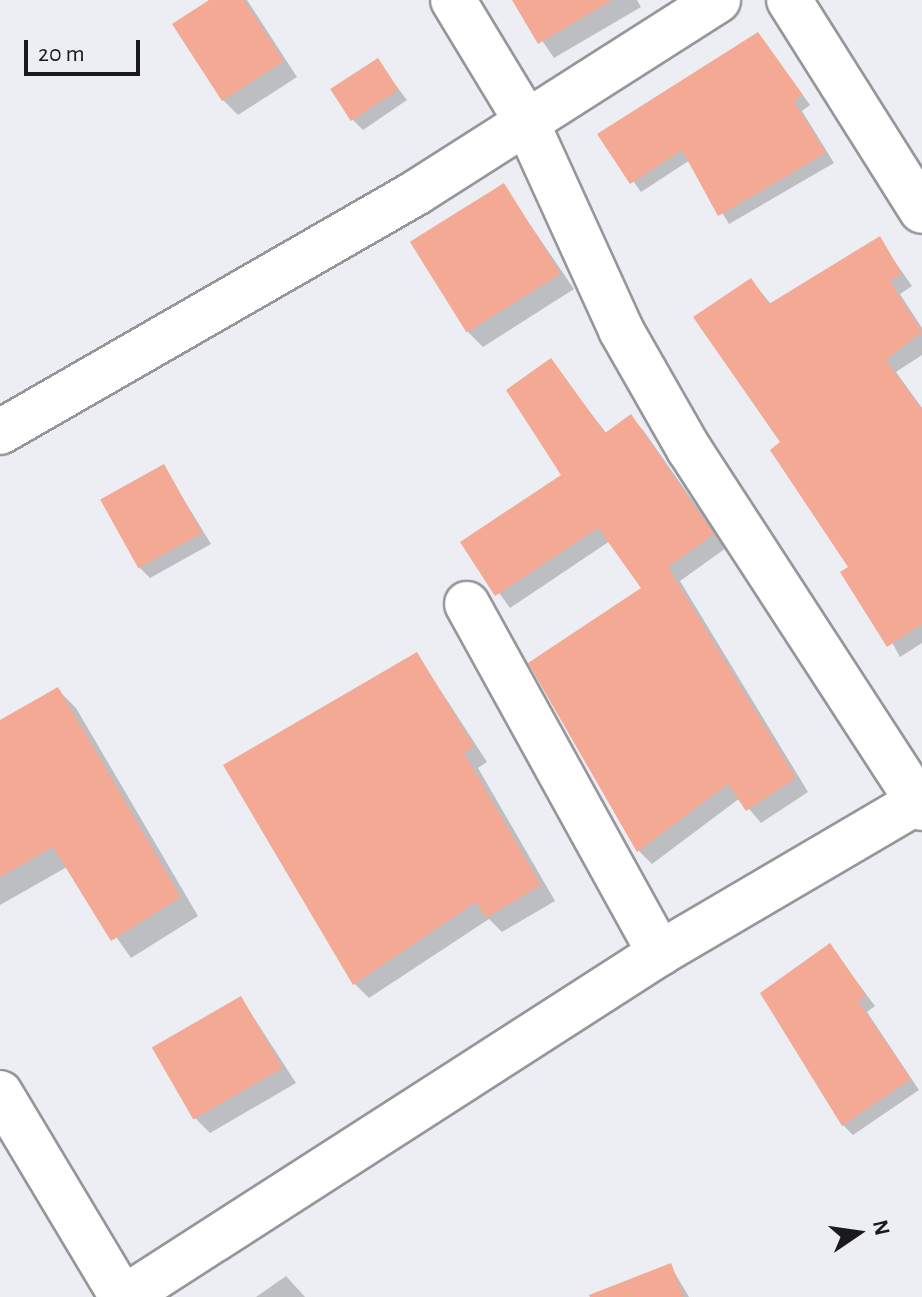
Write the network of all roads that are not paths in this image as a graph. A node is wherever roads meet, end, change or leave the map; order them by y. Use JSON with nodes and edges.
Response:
{"nodes":[{"id":1,"x":453,"y":0,"type":"edge"},
{"id":2,"x":718,"y":0,"type":"edge"},
{"id":3,"x":789,"y":0,"type":"edge"},
{"id":4,"x":525,"y":119,"type":"junction"},
{"id":5,"x":922,"y":211,"type":"edge"},
{"id":6,"x":0,"y":432,"type":"edge"},
{"id":7,"x":467,"y":604,"type":"dead end"},
{"id":8,"x":921,"y":803,"type":"edge"},
{"id":9,"x":660,"y":953,"type":"junction"},
{"id":10,"x":0,"y":1093,"type":"edge"},
{"id":11,"x":124,"y":1297,"type":"edge"}],
"edges":[{"from":1,"to":4,"type":"street"},
{"from":2,"to":4,"type":"street"},
{"from":3,"to":5,"type":"street"},
{"from":4,"to":6,"type":"street"},
{"from":4,"to":8,"type":"street"},
{"from":7,"to":9,"type":"street"},
{"from":8,"to":9,"type":"street"},
{"from":9,"to":11,"type":"street"},
{"from":10,"to":11,"type":"street"}]}
